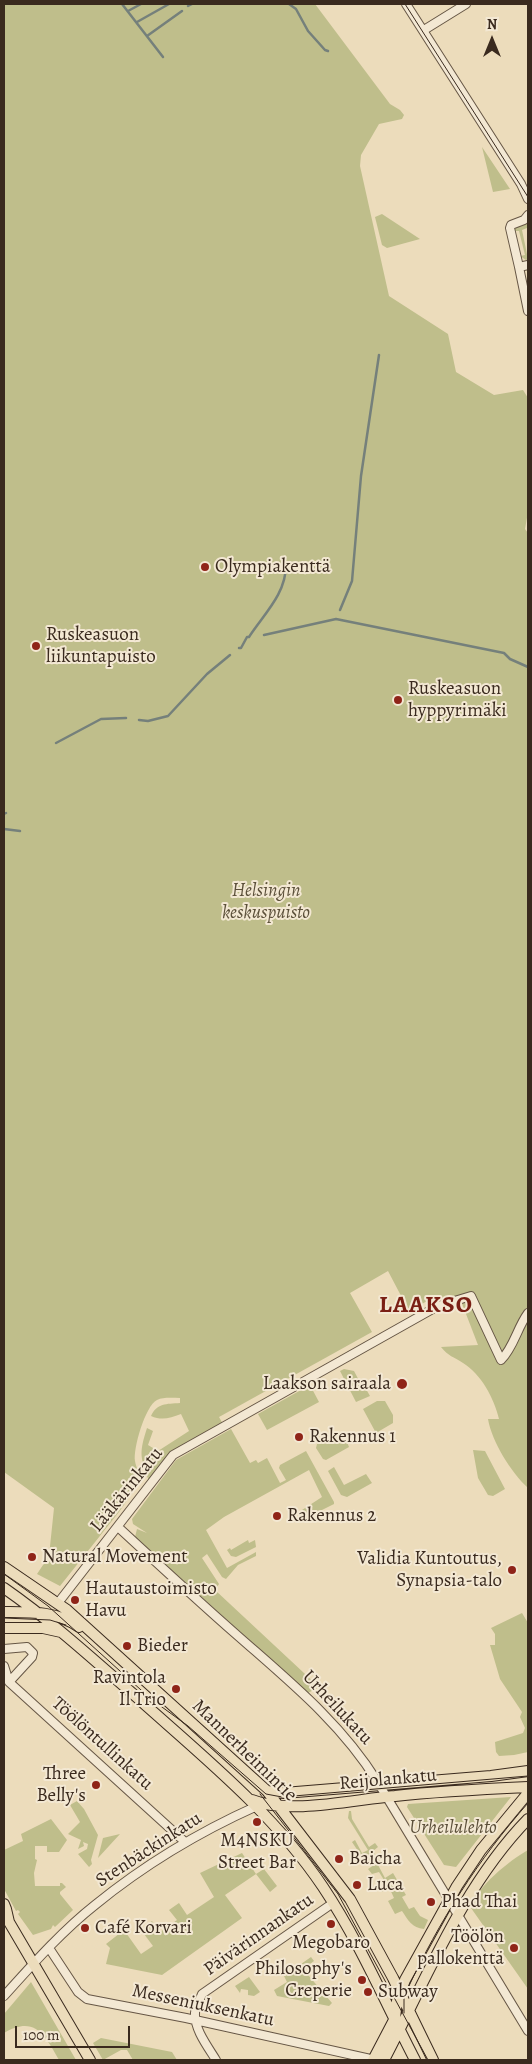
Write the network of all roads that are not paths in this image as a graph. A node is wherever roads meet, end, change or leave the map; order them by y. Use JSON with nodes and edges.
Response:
{"nodes":[{"id":1,"x":406,"y":4,"type":"edge"},
{"id":2,"x":466,"y":4,"type":"edge"},
{"id":3,"x":424,"y":30,"type":"junction"},
{"id":4,"x":520,"y":184,"type":"junction"},
{"id":5,"x":528,"y":189,"type":"edge"},
{"id":6,"x":528,"y":199,"type":"edge"},
{"id":7,"x":528,"y":215,"type":"edge"},
{"id":8,"x":528,"y":265,"type":"edge"},
{"id":9,"x":519,"y":267,"type":"junction"},
{"id":10,"x":528,"y":311,"type":"edge"},
{"id":11,"x":528,"y":1314,"type":"edge"},
{"id":12,"x":116,"y":1529,"type":"junction"},
{"id":13,"x":4,"y":1567,"type":"edge"},
{"id":14,"x":4,"y":1588,"type":"edge"},
{"id":15,"x":58,"y":1603,"type":"junction"},
{"id":16,"x":4,"y":1612,"type":"edge"},
{"id":17,"x":39,"y":1613,"type":"junction"},
{"id":18,"x":4,"y":1628,"type":"edge"},
{"id":19,"x":65,"y":1633,"type":"junction"},
{"id":20,"x":91,"y":1633,"type":"junction"},
{"id":21,"x":4,"y":1649,"type":"edge"},
{"id":22,"x":4,"y":1666,"type":"edge"},
{"id":23,"x":10,"y":1682,"type":"junction"},
{"id":24,"x":528,"y":1771,"type":"edge"},
{"id":25,"x":380,"y":1785,"type":"junction"},
{"id":26,"x":528,"y":1787,"type":"edge"},
{"id":27,"x":267,"y":1791,"type":"junction"},
{"id":28,"x":528,"y":1793,"type":"edge"},
{"id":29,"x":387,"y":1797,"type":"junction"},
{"id":30,"x":254,"y":1803,"type":"junction"},
{"id":31,"x":279,"y":1806,"type":"junction"},
{"id":32,"x":528,"y":1819,"type":"edge"},
{"id":33,"x":185,"y":1842,"type":"junction"},
{"id":34,"x":449,"y":1899,"type":"junction"},
{"id":35,"x":4,"y":1904,"type":"edge"},
{"id":36,"x":334,"y":1904,"type":"junction"},
{"id":37,"x":458,"y":1914,"type":"junction"},
{"id":38,"x":6,"y":1920,"type":"edge"},
{"id":39,"x":49,"y":1948,"type":"junction"},
{"id":40,"x":34,"y":1964,"type":"junction"},
{"id":41,"x":400,"y":1992,"type":"junction"},
{"id":42,"x":4,"y":1996,"type":"edge"},
{"id":43,"x":408,"y":2011,"type":"junction"},
{"id":44,"x":394,"y":2018,"type":"junction"},
{"id":45,"x":196,"y":2021,"type":"junction"},
{"id":46,"x":400,"y":2030,"type":"junction"},
{"id":47,"x":528,"y":2031,"type":"edge"},
{"id":48,"x":90,"y":2060,"type":"edge"},
{"id":49,"x":216,"y":2060,"type":"edge"},
{"id":50,"x":374,"y":2060,"type":"edge"},
{"id":51,"x":384,"y":2060,"type":"edge"},
{"id":52,"x":415,"y":2060,"type":"edge"},
{"id":53,"x":433,"y":2060,"type":"edge"}],
"edges":[{"from":1,"to":3,"type":"street"},
{"from":2,"to":3,"type":"street"},
{"from":3,"to":4,"type":"street"},
{"from":4,"to":5,"type":"street"},
{"from":4,"to":6,"type":"street"},
{"from":7,"to":9,"type":"street"},
{"from":8,"to":9,"type":"street"},
{"from":9,"to":10,"type":"street"},
{"from":11,"to":12,"type":"street","name":"Lääkärinkatu"},
{"from":12,"to":15,"type":"street","name":"Lääkärinkatu"},
{"from":12,"to":25,"type":"street","name":"Urheilukatu"},
{"from":13,"to":15,"type":"main road","name":"Mannerheimintie"},
{"from":14,"to":17,"type":"main road","name":"Mannerheimintie"},
{"from":15,"to":20,"type":"main road","name":"Mannerheimintie"},
{"from":16,"to":17,"type":"main road"},
{"from":17,"to":19,"type":"main road","name":"Mannerheimintie"},
{"from":17,"to":20,"type":"main road"},
{"from":18,"to":19,"type":"main road"},
{"from":19,"to":30,"type":"main road","name":"Mannerheimintie"},
{"from":20,"to":27,"type":"main road","name":"Mannerheimintie"},
{"from":21,"to":23,"type":"street"},
{"from":22,"to":23,"type":"street","name":"Töölöntullinkatu"},
{"from":23,"to":33,"type":"street","name":"Töölöntullinkatu"},
{"from":24,"to":25,"type":"main road","name":"Reijolankatu"},
{"from":25,"to":27,"type":"main road","name":"Reijolankatu"},
{"from":25,"to":29,"type":"street","name":"Urheilukatu"},
{"from":26,"to":29,"type":"main road","name":"Reijolankatu"},
{"from":27,"to":31,"type":"main road","name":"Mannerheimintie"},
{"from":28,"to":34,"type":"main road"},
{"from":29,"to":31,"type":"main road","name":"Reijolankatu"},
{"from":29,"to":34,"type":"street","name":"Urheilukatu"},
{"from":30,"to":31,"type":"main road","name":"Reijolankatu"},
{"from":30,"to":33,"type":"street","name":"Stenbäckinkatu"},
{"from":30,"to":36,"type":"main road","name":"Mannerheimintie"},
{"from":31,"to":41,"type":"main road","name":"Mannerheimintie"},
{"from":32,"to":37,"type":"main road"},
{"from":33,"to":39,"type":"street","name":"Stenbäckinkatu"},
{"from":34,"to":37,"type":"street","name":"Urheilukatu"},
{"from":34,"to":41,"type":"main road"},
{"from":35,"to":38,"type":"main road"},
{"from":36,"to":44,"type":"main road","name":"Mannerheimintie"},
{"from":36,"to":45,"type":"street","name":"Päivärinnankatu"},
{"from":37,"to":43,"type":"main road"},
{"from":37,"to":47,"type":"street","name":"Urheilukatu"},
{"from":38,"to":40,"type":"main road"},
{"from":39,"to":40,"type":"street","name":"Stenbäckinkatu"},
{"from":39,"to":45,"type":"street","name":"Messeniuksenkatu"},
{"from":40,"to":42,"type":"street","name":"Stenbäckinkatu"},
{"from":40,"to":48,"type":"main road"},
{"from":41,"to":43,"type":"main road","name":"Mannerheimintie"},
{"from":41,"to":44,"type":"main road"},
{"from":43,"to":46,"type":"main road"},
{"from":43,"to":53,"type":"main road","name":"Mannerheimintie"},
{"from":44,"to":46,"type":"main road","name":"Mannerheimintie"},
{"from":44,"to":50,"type":"main road"},
{"from":45,"to":49,"type":"street"},
{"from":45,"to":50,"type":"street","name":"Messeniuksenkatu"},
{"from":46,"to":51,"type":"main road"},
{"from":46,"to":52,"type":"main road","name":"Mannerheimintie"}]}
